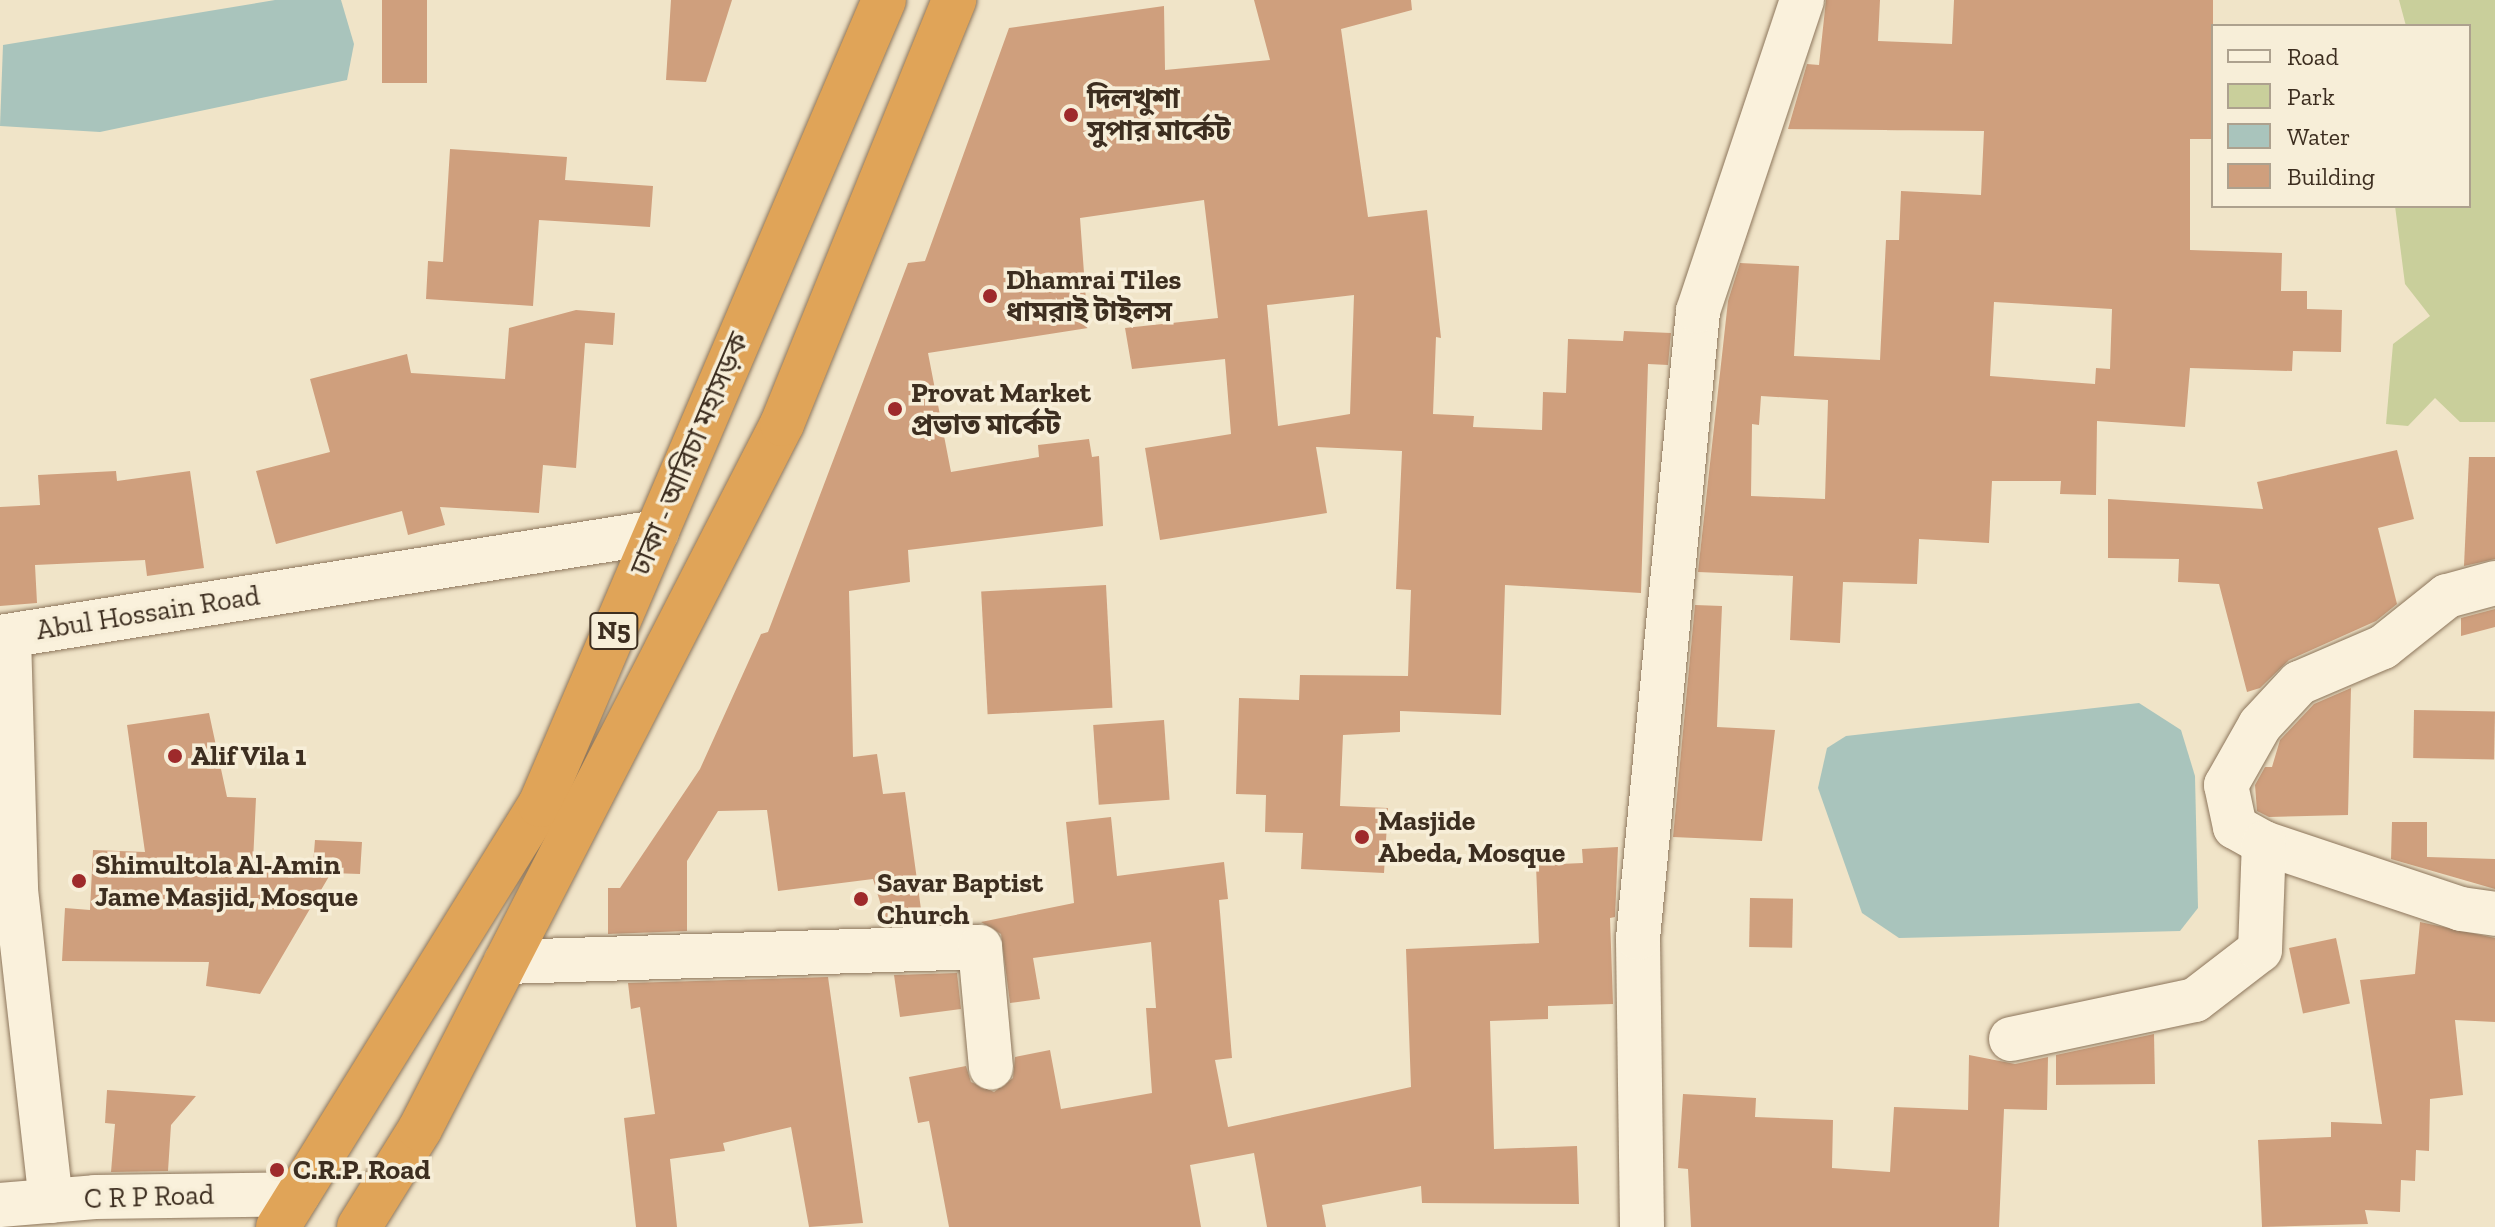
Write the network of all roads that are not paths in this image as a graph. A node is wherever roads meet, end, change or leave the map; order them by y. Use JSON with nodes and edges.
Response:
{"nodes":[{"id":1,"x":884,"y":0,"type":"edge"},
{"id":2,"x":954,"y":0,"type":"edge"},
{"id":3,"x":1802,"y":0,"type":"edge"},
{"id":4,"x":657,"y":532,"type":"junction"},
{"id":5,"x":2495,"y":583,"type":"edge"},
{"id":6,"x":4,"y":636,"type":"edge"},
{"id":7,"x":2264,"y":843,"type":"junction"},
{"id":8,"x":2495,"y":914,"type":"edge"},
{"id":9,"x":506,"y":962,"type":"junction"},
{"id":10,"x":2011,"y":1039,"type":"dead end"},
{"id":11,"x":991,"y":1067,"type":"dead end"},
{"id":12,"x":51,"y":1201,"type":"junction"},
{"id":13,"x":0,"y":1205,"type":"edge"},
{"id":14,"x":288,"y":1210,"type":"edge"},
{"id":15,"x":359,"y":1227,"type":"edge"},
{"id":16,"x":1642,"y":1227,"type":"edge"}],
"edges":[{"from":1,"to":4,"type":"highway","name":"ঢাকা - আরিচা মহাসড়ক","number":"N5"},
{"from":2,"to":9,"type":"highway","name":"ঢাকা - আরিচা মহাসড়ক","number":"N5"},
{"from":3,"to":16,"type":"street"},
{"from":4,"to":6,"type":"street","name":"Abul Hossain Road"},
{"from":4,"to":14,"type":"highway","name":"ঢাকা - আরিচা মহাসড়ক","number":"N5"},
{"from":5,"to":7,"type":"street"},
{"from":6,"to":12,"type":"street","name":"Abul Hossain Road"},
{"from":7,"to":8,"type":"street"},
{"from":7,"to":10,"type":"street"},
{"from":9,"to":11,"type":"street"},
{"from":9,"to":15,"type":"highway","name":"ঢাকা - আরিচা মহাসড়ক","number":"N5"},
{"from":12,"to":13,"type":"street","name":"C R P Road"},
{"from":12,"to":14,"type":"street","name":"C R P Road"}]}
